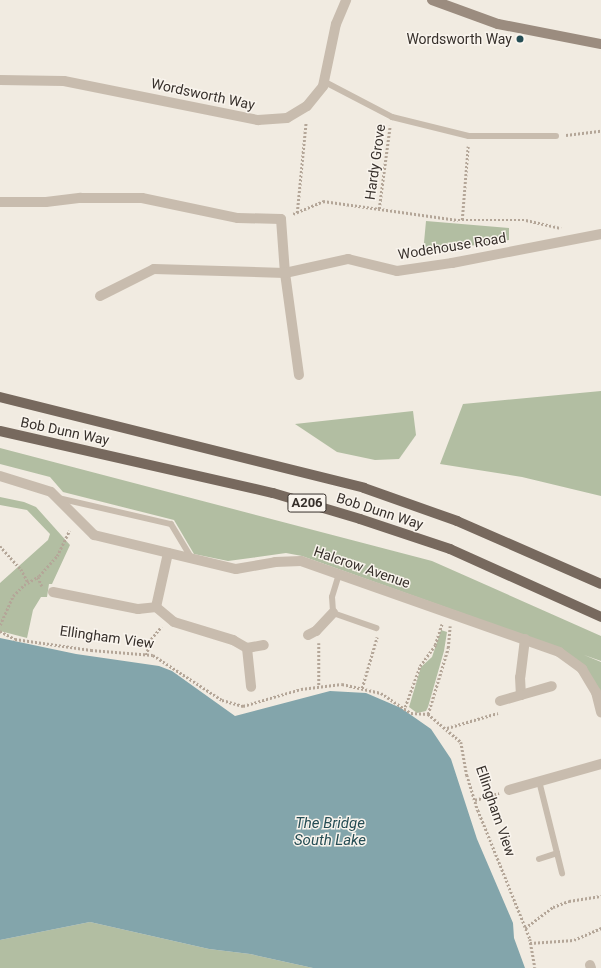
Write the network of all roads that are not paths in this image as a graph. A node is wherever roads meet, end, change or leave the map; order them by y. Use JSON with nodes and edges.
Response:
{"nodes":[{"id":1,"x":346,"y":0,"type":"edge"},
{"id":2,"x":432,"y":0,"type":"edge"},
{"id":3,"x":601,"y":44,"type":"edge"},
{"id":4,"x":0,"y":80,"type":"edge"},
{"id":5,"x":324,"y":82,"type":"junction"},
{"id":6,"x":556,"y":136,"type":"road end"},
{"id":7,"x":0,"y":202,"type":"edge"},
{"id":8,"x":601,"y":234,"type":"edge"},
{"id":9,"x":285,"y":273,"type":"junction"},
{"id":10,"x":100,"y":296,"type":"dead end"},
{"id":11,"x":299,"y":375,"type":"dead end"},
{"id":12,"x":0,"y":397,"type":"edge"},
{"id":13,"x":0,"y":431,"type":"edge"},
{"id":14,"x":0,"y":476,"type":"edge"},
{"id":15,"x":56,"y":497,"type":"junction"},
{"id":16,"x":168,"y":553,"type":"junction"},
{"id":17,"x":192,"y":559,"type":"junction"},
{"id":18,"x":339,"y":574,"type":"junction"},
{"id":19,"x":601,"y":584,"type":"edge"},
{"id":20,"x":53,"y":592,"type":"dead end"},
{"id":21,"x":156,"y":607,"type":"junction"},
{"id":22,"x":333,"y":613,"type":"junction"},
{"id":23,"x":601,"y":617,"type":"edge"},
{"id":24,"x":376,"y":628,"type":"road end"},
{"id":25,"x":312,"y":633,"type":"road end"},
{"id":26,"x":525,"y":639,"type":"junction"},
{"id":27,"x":264,"y":645,"type":"dead end"},
{"id":28,"x":247,"y":648,"type":"junction"},
{"id":29,"x":552,"y":686,"type":"dead end"},
{"id":30,"x":251,"y":687,"type":"dead end"},
{"id":31,"x":521,"y":695,"type":"junction"},
{"id":32,"x":500,"y":701,"type":"road end"},
{"id":33,"x":601,"y":712,"type":"edge"},
{"id":34,"x":601,"y":764,"type":"edge"},
{"id":35,"x":539,"y":780,"type":"junction"},
{"id":36,"x":509,"y":790,"type":"road end"},
{"id":37,"x":557,"y":853,"type":"junction"},
{"id":38,"x":539,"y":858,"type":"dead end"},
{"id":39,"x":562,"y":873,"type":"dead end"}],
"edges":[{"from":1,"to":5,"type":"street","name":"Wordsworth Way"},
{"from":2,"to":3,"type":"street"},
{"from":4,"to":5,"type":"street","name":"Wordsworth Way"},
{"from":5,"to":6,"type":"lane"},
{"from":7,"to":9,"type":"street"},
{"from":8,"to":9,"type":"street","name":"Wodehouse Road"},
{"from":9,"to":10,"type":"street","name":"Wodehouse Road"},
{"from":9,"to":11,"type":"street"},
{"from":12,"to":19,"type":"main road","name":"Bob Dunn Way","number":"A206"},
{"from":13,"to":23,"type":"main road","name":"Bob Dunn Way","number":"A206"},
{"from":14,"to":15,"type":"street","name":"Halcrow Avenue"},
{"from":15,"to":16,"type":"street","name":"Halcrow Avenue"},
{"from":15,"to":17,"type":"lane"},
{"from":16,"to":17,"type":"street","name":"Halcrow Avenue"},
{"from":16,"to":21,"type":"street"},
{"from":17,"to":18,"type":"street","name":"Halcrow Avenue"},
{"from":18,"to":22,"type":"lane"},
{"from":18,"to":26,"type":"street","name":"Halcrow Avenue"},
{"from":20,"to":21,"type":"street"},
{"from":21,"to":28,"type":"street"},
{"from":22,"to":24,"type":"lane"},
{"from":22,"to":25,"type":"street"},
{"from":26,"to":31,"type":"street"},
{"from":26,"to":33,"type":"street","name":"Halcrow Avenue"},
{"from":27,"to":28,"type":"street"},
{"from":28,"to":30,"type":"street"},
{"from":29,"to":31,"type":"street"},
{"from":31,"to":32,"type":"street"},
{"from":34,"to":35,"type":"street"},
{"from":35,"to":36,"type":"street"},
{"from":35,"to":37,"type":"lane"},
{"from":37,"to":38,"type":"lane"},
{"from":37,"to":39,"type":"lane"}]}
